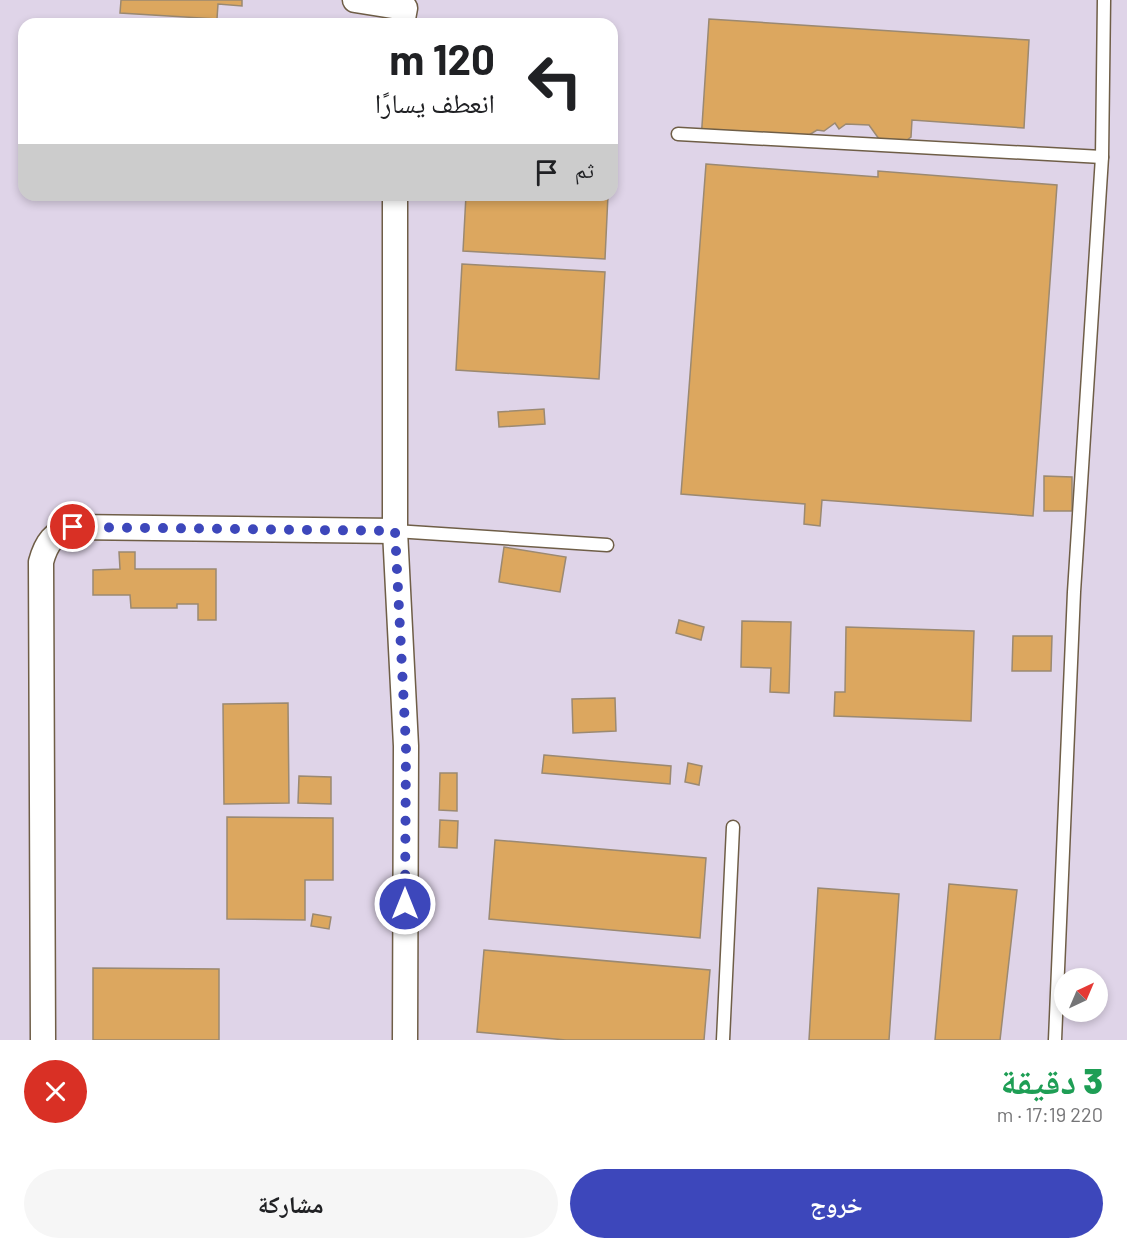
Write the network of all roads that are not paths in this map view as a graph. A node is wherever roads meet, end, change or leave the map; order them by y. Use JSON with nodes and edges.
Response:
{"nodes":[{"id":1,"x":355,"y":0,"type":"edge"},
{"id":2,"x":1104,"y":0,"type":"edge"},
{"id":3,"x":406,"y":11,"type":"edge"},
{"id":4,"x":678,"y":134,"type":"dead end"},
{"id":5,"x":1102,"y":157,"type":"junction"},
{"id":6,"x":395,"y":201,"type":"edge"},
{"id":7,"x":395,"y":531,"type":"junction"},
{"id":8,"x":607,"y":545,"type":"dead end"},
{"id":9,"x":733,"y":827,"type":"dead end"},
{"id":10,"x":43,"y":1040,"type":"edge"},
{"id":11,"x":405,"y":1040,"type":"edge"},
{"id":12,"x":723,"y":1040,"type":"edge"},
{"id":13,"x":1055,"y":1040,"type":"edge"}],
"edges":[{"from":1,"to":3,"type":"street"},
{"from":2,"to":5,"type":"lane"},
{"from":4,"to":5,"type":"lane"},
{"from":5,"to":13,"type":"lane"},
{"from":6,"to":7,"type":"street"},
{"from":7,"to":8,"type":"lane"},
{"from":7,"to":10,"type":"street"},
{"from":7,"to":11,"type":"street"},
{"from":9,"to":12,"type":"lane"}]}
